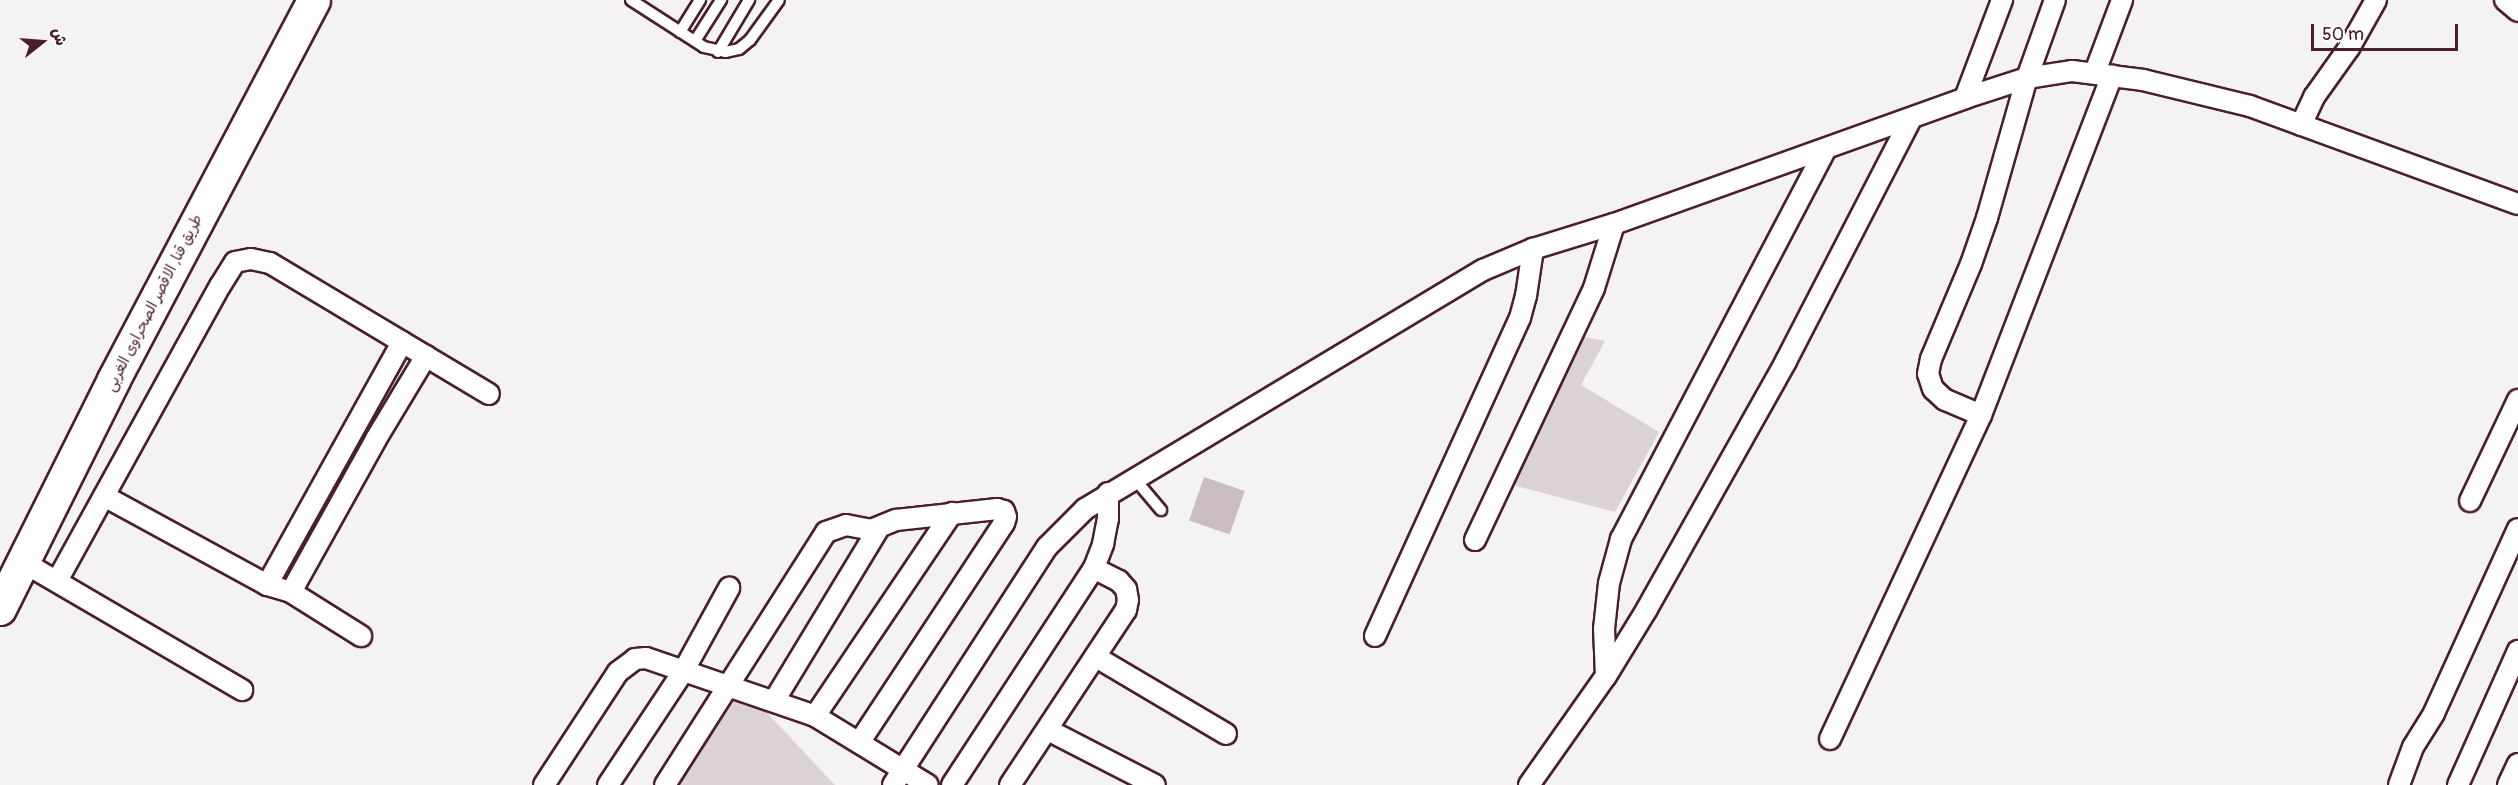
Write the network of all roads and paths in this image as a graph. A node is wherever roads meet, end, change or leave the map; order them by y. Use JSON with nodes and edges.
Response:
{"nodes":[{"id":1,"x":314,"y":0,"type":"edge"},
{"id":2,"x":632,"y":0,"type":"edge"},
{"id":3,"x":700,"y":0,"type":"edge"},
{"id":4,"x":721,"y":0,"type":"edge"},
{"id":5,"x":749,"y":0,"type":"edge"},
{"id":6,"x":779,"y":0,"type":"edge"},
{"id":7,"x":2002,"y":0,"type":"edge"},
{"id":8,"x":2055,"y":0,"type":"edge"},
{"id":9,"x":2122,"y":0,"type":"edge"},
{"id":10,"x":2376,"y":0,"type":"edge"},
{"id":11,"x":2505,"y":0,"type":"edge"},
{"id":12,"x":2518,"y":11,"type":"edge"},
{"id":13,"x":680,"y":32,"type":"junction"},
{"id":14,"x":695,"y":41,"type":"junction"},
{"id":15,"x":718,"y":52,"type":"junction"},
{"id":16,"x":2103,"y":74,"type":"junction"},
{"id":17,"x":2027,"y":78,"type":"junction"},
{"id":18,"x":1965,"y":98,"type":"junction"},
{"id":19,"x":1911,"y":119,"type":"junction"},
{"id":20,"x":2301,"y":125,"type":"junction"},
{"id":21,"x":1825,"y":150,"type":"junction"},
{"id":22,"x":2518,"y":204,"type":"edge"},
{"id":23,"x":1614,"y":224,"type":"junction"},
{"id":24,"x":1533,"y":249,"type":"junction"},
{"id":25,"x":402,"y":342,"type":"junction"},
{"id":26,"x":426,"y":356,"type":"junction"},
{"id":27,"x":489,"y":394,"type":"dead end"},
{"id":28,"x":2518,"y":400,"type":"edge"},
{"id":29,"x":1981,"y":415,"type":"junction"},
{"id":30,"x":1134,"y":478,"type":"junction"},
{"id":31,"x":1108,"y":493,"type":"junction"},
{"id":32,"x":104,"y":496,"type":"junction"},
{"id":33,"x":2470,"y":501,"type":"dead end"},
{"id":34,"x":1161,"y":510,"type":"dead end"},
{"id":35,"x":952,"y":513,"type":"junction"},
{"id":36,"x":878,"y":529,"type":"junction"},
{"id":37,"x":2518,"y":529,"type":"edge"},
{"id":38,"x":1475,"y":540,"type":"dead end"},
{"id":39,"x":23,"y":562,"type":"junction"},
{"id":40,"x":1094,"y":568,"type":"junction"},
{"id":41,"x":57,"y":581,"type":"junction"},
{"id":42,"x":267,"y":585,"type":"junction"},
{"id":43,"x":729,"y":588,"type":"dead end"},
{"id":44,"x":291,"y":592,"type":"junction"},
{"id":45,"x":0,"y":609,"type":"edge"},
{"id":46,"x":361,"y":636,"type":"dead end"},
{"id":47,"x":1375,"y":636,"type":"dead end"},
{"id":48,"x":2518,"y":651,"type":"edge"},
{"id":49,"x":1096,"y":657,"type":"junction"},
{"id":50,"x":684,"y":670,"type":"junction"},
{"id":51,"x":1606,"y":676,"type":"junction"},
{"id":52,"x":730,"y":686,"type":"junction"},
{"id":53,"x":242,"y":690,"type":"dead end"},
{"id":54,"x":774,"y":701,"type":"junction"},
{"id":55,"x":815,"y":716,"type":"junction"},
{"id":56,"x":1048,"y":730,"type":"junction"},
{"id":57,"x":1227,"y":734,"type":"dead end"},
{"id":58,"x":1830,"y":739,"type":"dead end"},
{"id":59,"x":859,"y":743,"type":"junction"},
{"id":60,"x":2518,"y":764,"type":"edge"},
{"id":61,"x":898,"y":777,"type":"edge"},
{"id":62,"x":955,"y":784,"type":"edge"},
{"id":63,"x":544,"y":785,"type":"edge"},
{"id":64,"x":609,"y":785,"type":"edge"},
{"id":65,"x":665,"y":785,"type":"edge"},
{"id":66,"x":928,"y":785,"type":"edge"},
{"id":67,"x":1010,"y":785,"type":"edge"},
{"id":68,"x":1155,"y":785,"type":"edge"},
{"id":69,"x":1529,"y":785,"type":"edge"},
{"id":70,"x":2399,"y":785,"type":"edge"},
{"id":71,"x":2458,"y":785,"type":"edge"},
{"id":72,"x":2508,"y":785,"type":"edge"}],
"edges":[{"from":1,"to":39,"type":"main road","name":"طريق قنا, الاقصر الصحراوى الغربى"},
{"from":2,"to":13,"type":"lane"},
{"from":3,"to":13,"type":"lane"},
{"from":4,"to":14,"type":"lane"},
{"from":5,"to":15,"type":"lane"},
{"from":6,"to":15,"type":"lane"},
{"from":7,"to":18,"type":"street"},
{"from":8,"to":17,"type":"street"},
{"from":9,"to":16,"type":"street"},
{"from":10,"to":20,"type":"street"},
{"from":11,"to":12,"type":"street"},
{"from":13,"to":14,"type":"lane"},
{"from":14,"to":15,"type":"lane"},
{"from":16,"to":17,"type":"street"},
{"from":16,"to":20,"type":"street"},
{"from":16,"to":29,"type":"street"},
{"from":17,"to":18,"type":"street"},
{"from":17,"to":29,"type":"street"},
{"from":18,"to":19,"type":"street"},
{"from":19,"to":21,"type":"street"},
{"from":19,"to":51,"type":"street"},
{"from":20,"to":22,"type":"street"},
{"from":21,"to":23,"type":"street"},
{"from":21,"to":51,"type":"street"},
{"from":23,"to":24,"type":"street"},
{"from":23,"to":38,"type":"street"},
{"from":24,"to":30,"type":"street"},
{"from":24,"to":47,"type":"street"},
{"from":25,"to":26,"type":"street"},
{"from":25,"to":32,"type":"street"},
{"from":25,"to":42,"type":"street"},
{"from":26,"to":27,"type":"street"},
{"from":26,"to":44,"type":"street"},
{"from":28,"to":33,"type":"street"},
{"from":29,"to":58,"type":"street"},
{"from":30,"to":31,"type":"street"},
{"from":30,"to":34,"type":"lane"},
{"from":31,"to":40,"type":"street"},
{"from":31,"to":61,"type":"street"},
{"from":32,"to":41,"type":"street"},
{"from":32,"to":42,"type":"street"},
{"from":35,"to":36,"type":"street"},
{"from":35,"to":55,"type":"street"},
{"from":35,"to":59,"type":"street"},
{"from":36,"to":52,"type":"street"},
{"from":36,"to":54,"type":"street"},
{"from":37,"to":70,"type":"street"},
{"from":39,"to":41,"type":"street"},
{"from":39,"to":45,"type":"main road","name":"طريق قنا, الاقصر الصحراوى الغربى"},
{"from":40,"to":49,"type":"street"},
{"from":40,"to":62,"type":"street"},
{"from":41,"to":53,"type":"street"},
{"from":42,"to":44,"type":"street"},
{"from":43,"to":50,"type":"street"},
{"from":44,"to":46,"type":"street"},
{"from":48,"to":71,"type":"street"},
{"from":49,"to":56,"type":"street"},
{"from":49,"to":57,"type":"street"},
{"from":50,"to":52,"type":"street"},
{"from":50,"to":63,"type":"street"},
{"from":50,"to":64,"type":"street"},
{"from":51,"to":69,"type":"street"},
{"from":52,"to":54,"type":"street"},
{"from":52,"to":65,"type":"street"},
{"from":54,"to":55,"type":"street"},
{"from":55,"to":59,"type":"street"},
{"from":56,"to":67,"type":"street"},
{"from":56,"to":68,"type":"street"},
{"from":59,"to":61,"type":"street"},
{"from":60,"to":72,"type":"street"},
{"from":61,"to":66,"type":"street"}]}
